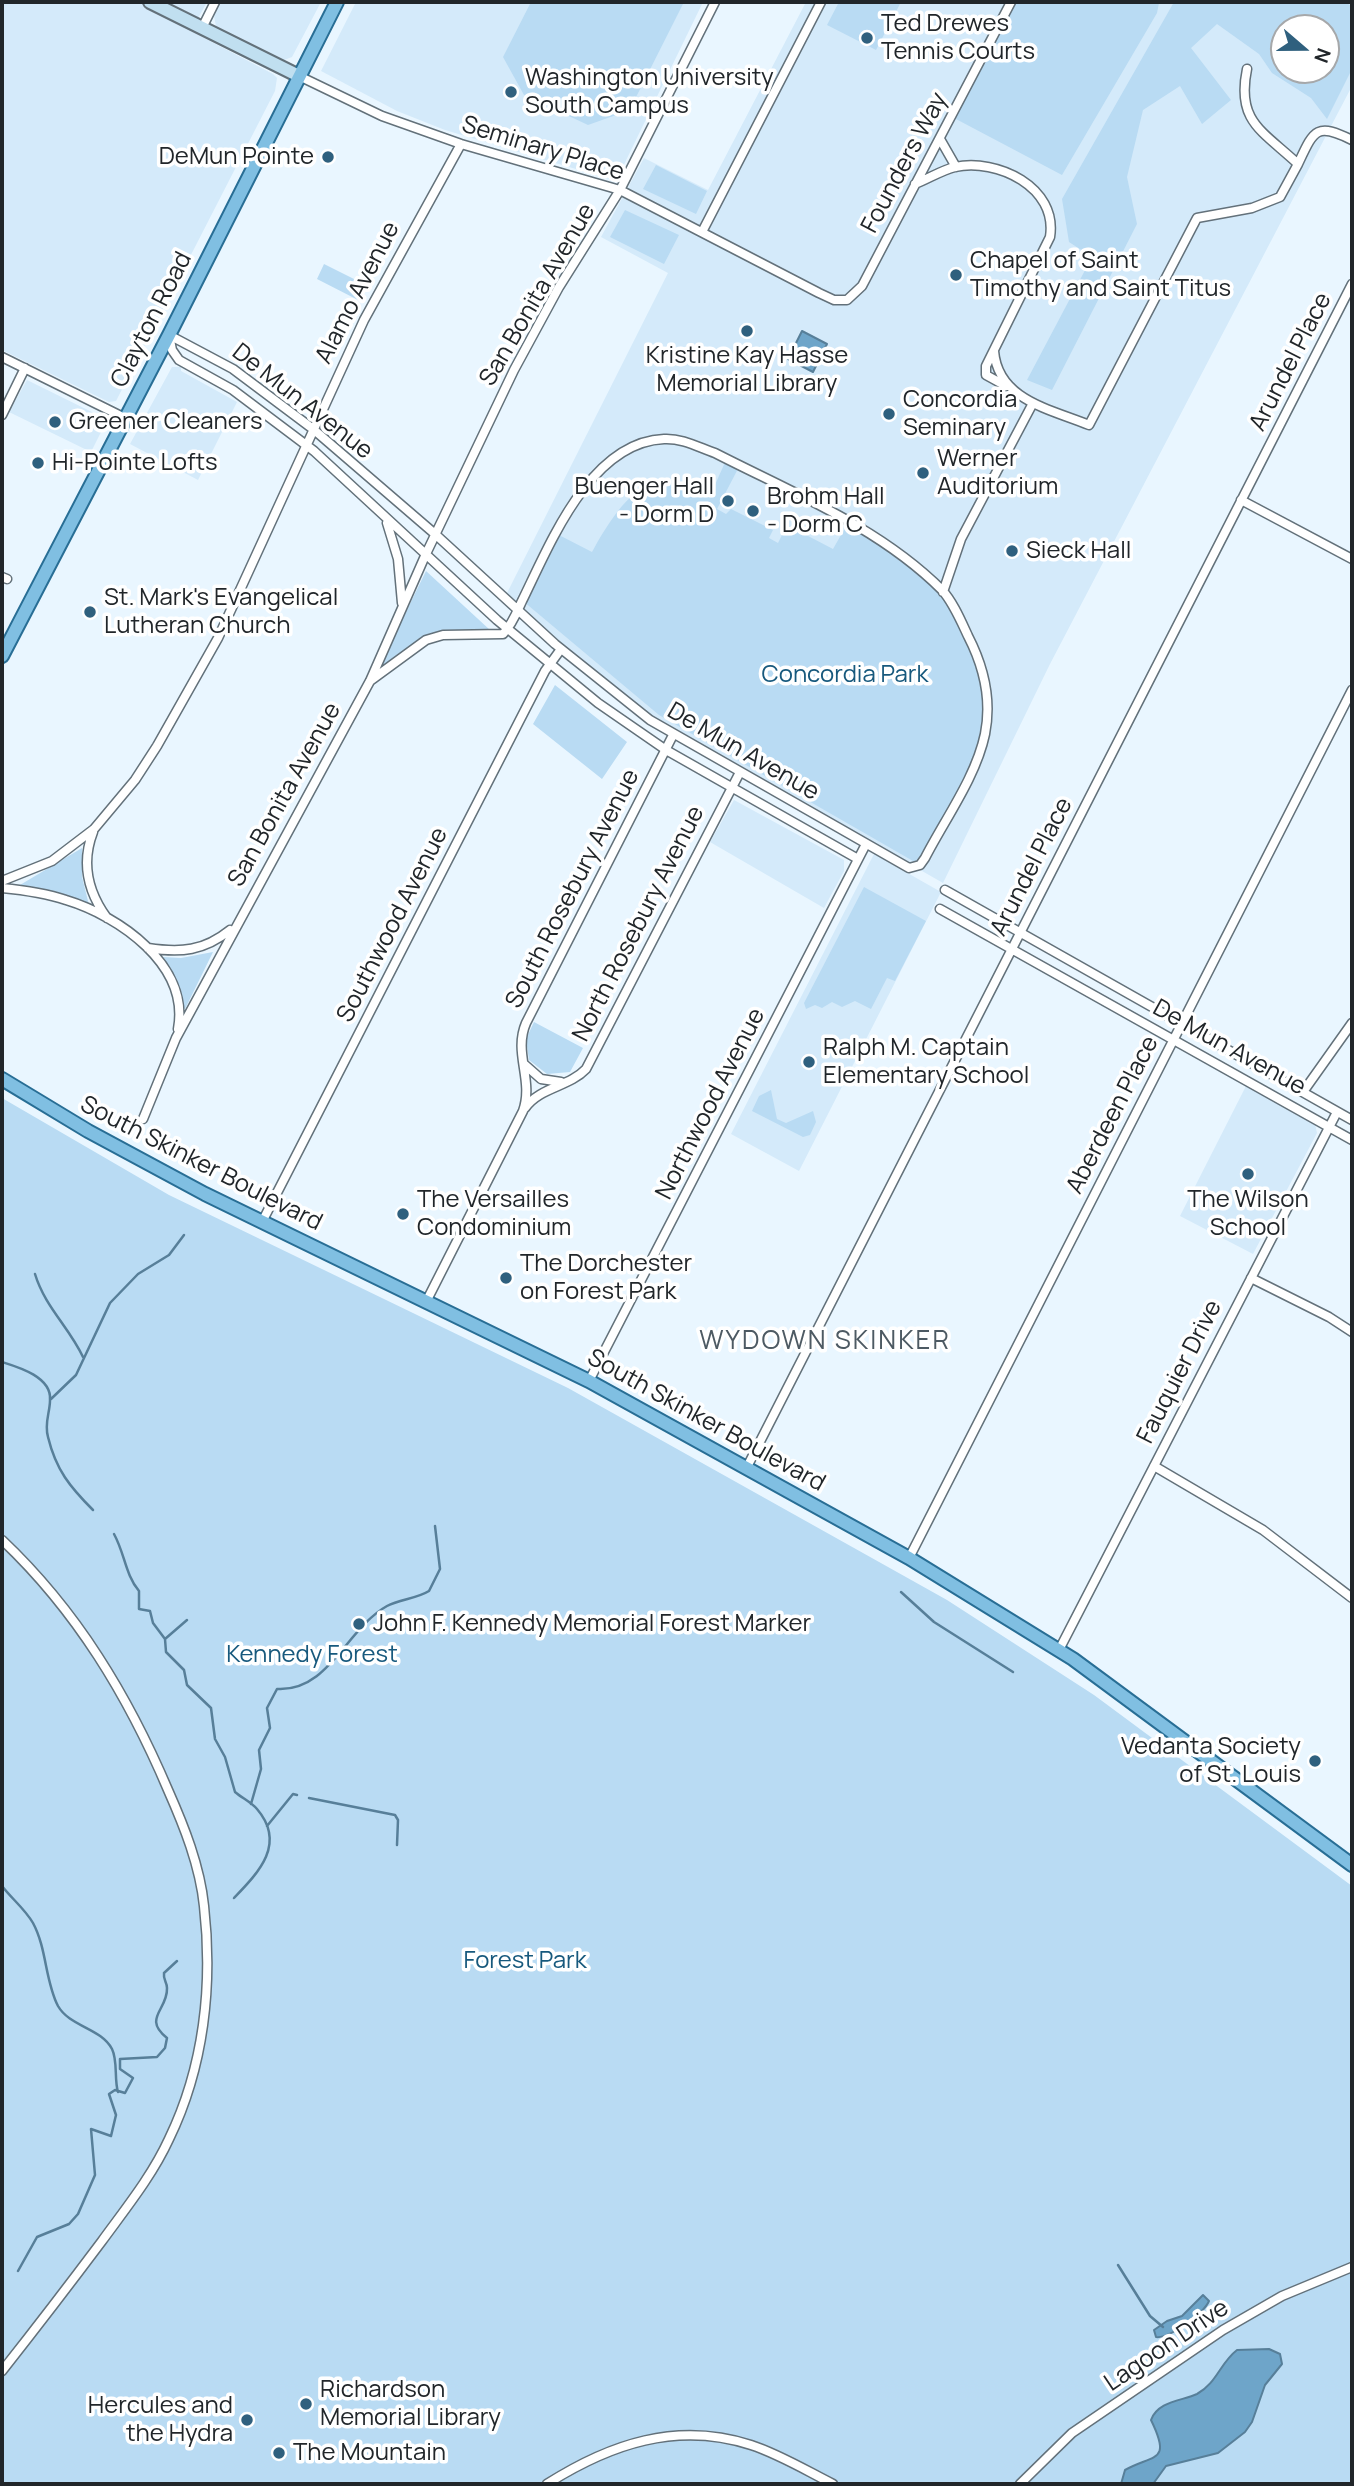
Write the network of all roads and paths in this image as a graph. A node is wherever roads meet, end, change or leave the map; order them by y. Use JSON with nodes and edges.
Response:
{"nodes":[{"id":1,"x":150,"y":2,"type":"edge"},
{"id":2,"x":215,"y":2,"type":"edge"},
{"id":3,"x":337,"y":2,"type":"edge"},
{"id":4,"x":715,"y":2,"type":"edge"},
{"id":5,"x":821,"y":2,"type":"edge"},
{"id":6,"x":1011,"y":2,"type":"edge"},
{"id":7,"x":202,"y":28,"type":"junction"},
{"id":8,"x":1247,"y":69,"type":"dead end"},
{"id":9,"x":299,"y":76,"type":"junction"},
{"id":10,"x":940,"y":139,"type":"junction"},
{"id":11,"x":1352,"y":140,"type":"edge"},
{"id":12,"x":461,"y":144,"type":"junction"},
{"id":13,"x":1298,"y":164,"type":"junction"},
{"id":14,"x":956,"y":167,"type":"junction"},
{"id":15,"x":915,"y":184,"type":"junction"},
{"id":16,"x":620,"y":191,"type":"junction"},
{"id":17,"x":702,"y":232,"type":"junction"},
{"id":18,"x":1352,"y":284,"type":"edge"},
{"id":19,"x":847,"y":300,"type":"joint"},
{"id":20,"x":169,"y":335,"type":"junction"},
{"id":21,"x":995,"y":351,"type":"junction"},
{"id":22,"x":2,"y":356,"type":"edge"},
{"id":23,"x":25,"y":368,"type":"junction"},
{"id":24,"x":1006,"y":386,"type":"junction"},
{"id":25,"x":1033,"y":402,"type":"junction"},
{"id":26,"x":2,"y":415,"type":"edge"},
{"id":27,"x":125,"y":418,"type":"junction"},
{"id":28,"x":313,"y":429,"type":"junction"},
{"id":29,"x":305,"y":444,"type":"junction"},
{"id":30,"x":1241,"y":500,"type":"junction"},
{"id":31,"x":384,"y":517,"type":"junction"},
{"id":32,"x":436,"y":534,"type":"junction"},
{"id":33,"x":425,"y":556,"type":"junction"},
{"id":34,"x":1352,"y":559,"type":"edge"},
{"id":35,"x":943,"y":592,"type":"junction"},
{"id":36,"x":518,"y":610,"type":"junction"},
{"id":37,"x":401,"y":611,"type":"junction"},
{"id":38,"x":508,"y":629,"type":"junction"},
{"id":39,"x":561,"y":649,"type":"junction"},
{"id":40,"x":2,"y":656,"type":"edge"},
{"id":41,"x":549,"y":663,"type":"junction"},
{"id":42,"x":370,"y":681,"type":"junction"},
{"id":43,"x":1352,"y":690,"type":"edge"},
{"id":44,"x":673,"y":736,"type":"junction"},
{"id":45,"x":666,"y":750,"type":"junction"},
{"id":46,"x":739,"y":774,"type":"junction"},
{"id":47,"x":731,"y":788,"type":"junction"},
{"id":48,"x":94,"y":829,"type":"junction"},
{"id":49,"x":866,"y":844,"type":"junction"},
{"id":50,"x":858,"y":859,"type":"junction"},
{"id":51,"x":2,"y":881,"type":"edge"},
{"id":52,"x":2,"y":888,"type":"edge"},
{"id":53,"x":945,"y":890,"type":"dead end"},
{"id":54,"x":940,"y":909,"type":"dead end"},
{"id":55,"x":109,"y":920,"type":"junction"},
{"id":56,"x":233,"y":928,"type":"junction"},
{"id":57,"x":1020,"y":933,"type":"junction"},
{"id":58,"x":148,"y":948,"type":"junction"},
{"id":59,"x":1012,"y":948,"type":"junction"},
{"id":60,"x":1181,"y":1023,"type":"junction"},
{"id":61,"x":1352,"y":1023,"type":"edge"},
{"id":62,"x":176,"y":1038,"type":"junction"},
{"id":63,"x":1174,"y":1038,"type":"junction"},
{"id":64,"x":524,"y":1063,"type":"junction"},
{"id":65,"x":2,"y":1079,"type":"edge"},
{"id":66,"x":564,"y":1082,"type":"junction"},
{"id":67,"x":1303,"y":1092,"type":"junction"},
{"id":68,"x":523,"y":1111,"type":"junction"},
{"id":69,"x":1337,"y":1112,"type":"junction"},
{"id":70,"x":144,"y":1119,"type":"dead end"},
{"id":71,"x":1352,"y":1120,"type":"edge"},
{"id":72,"x":1329,"y":1127,"type":"junction"},
{"id":73,"x":1352,"y":1140,"type":"edge"},
{"id":74,"x":262,"y":1222,"type":"junction"},
{"id":75,"x":1251,"y":1278,"type":"junction"},
{"id":76,"x":427,"y":1300,"type":"junction"},
{"id":77,"x":1352,"y":1332,"type":"edge"},
{"id":78,"x":589,"y":1381,"type":"junction"},
{"id":79,"x":1154,"y":1466,"type":"junction"},
{"id":80,"x":747,"y":1467,"type":"junction"},
{"id":81,"x":2,"y":1541,"type":"edge"},
{"id":82,"x":909,"y":1558,"type":"junction"},
{"id":83,"x":1352,"y":1598,"type":"edge"},
{"id":84,"x":1059,"y":1650,"type":"junction"},
{"id":85,"x":1352,"y":1865,"type":"edge"},
{"id":86,"x":1352,"y":2267,"type":"edge"},
{"id":87,"x":2,"y":2371,"type":"edge"},
{"id":88,"x":1022,"y":2481,"type":"edge"},
{"id":89,"x":547,"y":2484,"type":"edge"},
{"id":90,"x":833,"y":2484,"type":"edge"},
{"id":91,"x":1012,"y":2484,"type":"edge"}],
"edges":[{"from":1,"to":7,"type":"street"},
{"from":2,"to":7,"type":"street"},
{"from":3,"to":9,"type":"main road","name":"Clayton Road"},
{"from":4,"to":16,"type":"street","name":"San Bonita Avenue"},
{"from":5,"to":17,"type":"street"},
{"from":6,"to":10,"type":"street","name":"Founders Way"},
{"from":7,"to":9,"type":"street"},
{"from":8,"to":13,"type":"street"},
{"from":9,"to":12,"type":"street","name":"Seminary Place"},
{"from":9,"to":20,"type":"main road","name":"Clayton Road"},
{"from":10,"to":14,"type":"street"},
{"from":10,"to":15,"type":"street","name":"Founders Way"},
{"from":11,"to":13,"type":"street"},
{"from":12,"to":16,"type":"street","name":"Seminary Place"},
{"from":12,"to":28,"type":"street","name":"Alamo Avenue"},
{"from":13,"to":25,"type":"street"},
{"from":14,"to":15,"type":"street"},
{"from":14,"to":21,"type":"street"},
{"from":15,"to":19,"type":"street","name":"Founders Way"},
{"from":16,"to":17,"type":"street","name":"Seminary Place"},
{"from":16,"to":32,"type":"street","name":"San Bonita Avenue"},
{"from":17,"to":19,"type":"street","name":"Seminary Place"},
{"from":18,"to":30,"type":"street","name":"Arundel Place"},
{"from":20,"to":27,"type":"main road","name":"Clayton Road"},
{"from":20,"to":28,"type":"street","name":"De Mun Avenue"},
{"from":20,"to":29,"type":"street","name":"De Mun Avenue"},
{"from":21,"to":24,"type":"street"},
{"from":21,"to":24,"type":"street"},
{"from":22,"to":23,"type":"street"},
{"from":23,"to":26,"type":"street"},
{"from":23,"to":27,"type":"street"},
{"from":24,"to":25,"type":"street"},
{"from":25,"to":35,"type":"street"},
{"from":27,"to":40,"type":"main road","name":"Clayton Road"},
{"from":28,"to":29,"type":"street","name":"Alamo Avenue"},
{"from":28,"to":32,"type":"street","name":"De Mun Avenue"},
{"from":29,"to":31,"type":"street","name":"De Mun Avenue"},
{"from":29,"to":48,"type":"street","name":"Alamo Avenue"},
{"from":30,"to":34,"type":"street"},
{"from":30,"to":57,"type":"street","name":"Arundel Place"},
{"from":31,"to":33,"type":"street","name":"De Mun Avenue"},
{"from":31,"to":37,"type":"street","name":"San Bonita Avenue"},
{"from":32,"to":33,"type":"street","name":"San Bonita Avenue"},
{"from":32,"to":36,"type":"street","name":"De Mun Avenue"},
{"from":33,"to":37,"type":"street","name":"San Bonita Avenue"},
{"from":33,"to":38,"type":"street","name":"De Mun Avenue"},
{"from":35,"to":36,"type":"street"},
{"from":35,"to":49,"type":"street","name":"De Mun Avenue"},
{"from":36,"to":38,"type":"street"},
{"from":36,"to":39,"type":"street","name":"De Mun Avenue"},
{"from":37,"to":42,"type":"street","name":"San Bonita Avenue"},
{"from":38,"to":41,"type":"street","name":"De Mun Avenue"},
{"from":38,"to":42,"type":"street","name":"San Bonita Avenue"},
{"from":39,"to":41,"type":"street","name":"Southwood Avenue"},
{"from":39,"to":44,"type":"street","name":"De Mun Avenue"},
{"from":41,"to":45,"type":"street","name":"De Mun Avenue"},
{"from":41,"to":74,"type":"street","name":"Southwood Avenue"},
{"from":42,"to":56,"type":"street","name":"San Bonita Avenue"},
{"from":43,"to":60,"type":"street","name":"Aberdeen Place"},
{"from":44,"to":45,"type":"street","name":"South Rosebury Avenue"},
{"from":44,"to":46,"type":"street","name":"De Mun Avenue"},
{"from":45,"to":47,"type":"street","name":"De Mun Avenue"},
{"from":45,"to":64,"type":"street","name":"South Rosebury Avenue"},
{"from":46,"to":47,"type":"street","name":"North Rosebury Avenue"},
{"from":46,"to":49,"type":"street","name":"De Mun Avenue"},
{"from":47,"to":50,"type":"street","name":"De Mun Avenue"},
{"from":47,"to":66,"type":"street","name":"North Rosebury Avenue"},
{"from":48,"to":51,"type":"street","name":"Alamo Avenue"},
{"from":48,"to":55,"type":"street","name":"Alamo Avenue"},
{"from":49,"to":50,"type":"street","name":"Northwood Avenue"},
{"from":50,"to":78,"type":"street","name":"Northwood Avenue"},
{"from":52,"to":55,"type":"street"},
{"from":53,"to":57,"type":"street","name":"De Mun Avenue"},
{"from":54,"to":59,"type":"street","name":"De Mun Avenue"},
{"from":55,"to":58,"type":"street"},
{"from":56,"to":58,"type":"street"},
{"from":56,"to":62,"type":"street","name":"San Bonita Avenue"},
{"from":57,"to":59,"type":"street","name":"Arundel Place"},
{"from":57,"to":60,"type":"street","name":"De Mun Avenue"},
{"from":58,"to":62,"type":"street"},
{"from":59,"to":63,"type":"street","name":"De Mun Avenue"},
{"from":59,"to":80,"type":"street","name":"Arundel Place"},
{"from":60,"to":63,"type":"street","name":"Aberdeen Place"},
{"from":60,"to":67,"type":"street","name":"De Mun Avenue"},
{"from":61,"to":67,"type":"street"},
{"from":62,"to":70,"type":"street","name":"San Bonita Avenue"},
{"from":63,"to":72,"type":"street","name":"De Mun Avenue"},
{"from":63,"to":82,"type":"street","name":"Aberdeen Place"},
{"from":64,"to":66,"type":"street"},
{"from":64,"to":68,"type":"street","name":"South Rosebury Avenue"},
{"from":65,"to":74,"type":"main road","name":"South Skinker Boulevard"},
{"from":66,"to":68,"type":"street","name":"North Rosebury Avenue"},
{"from":67,"to":69,"type":"street","name":"De Mun Avenue"},
{"from":68,"to":76,"type":"street"},
{"from":69,"to":71,"type":"street","name":"De Mun Avenue"},
{"from":69,"to":72,"type":"street","name":"Fauquier Drive"},
{"from":72,"to":73,"type":"street","name":"De Mun Avenue"},
{"from":72,"to":75,"type":"street","name":"Fauquier Drive"},
{"from":74,"to":76,"type":"main road","name":"South Skinker Boulevard"},
{"from":75,"to":77,"type":"street"},
{"from":75,"to":79,"type":"street","name":"Fauquier Drive"},
{"from":76,"to":78,"type":"main road","name":"South Skinker Boulevard"},
{"from":78,"to":80,"type":"main road","name":"South Skinker Boulevard"},
{"from":79,"to":83,"type":"street"},
{"from":79,"to":84,"type":"street","name":"Fauquier Drive"},
{"from":80,"to":82,"type":"main road","name":"South Skinker Boulevard"},
{"from":81,"to":87,"type":"street"},
{"from":82,"to":84,"type":"main road","name":"South Skinker Boulevard"},
{"from":84,"to":85,"type":"main road","name":"South Skinker Boulevard"},
{"from":86,"to":88,"type":"street","name":"Lagoon Drive"},
{"from":88,"to":91,"type":"street","name":"Lagoon Drive"},
{"from":89,"to":90,"type":"street"}]}
